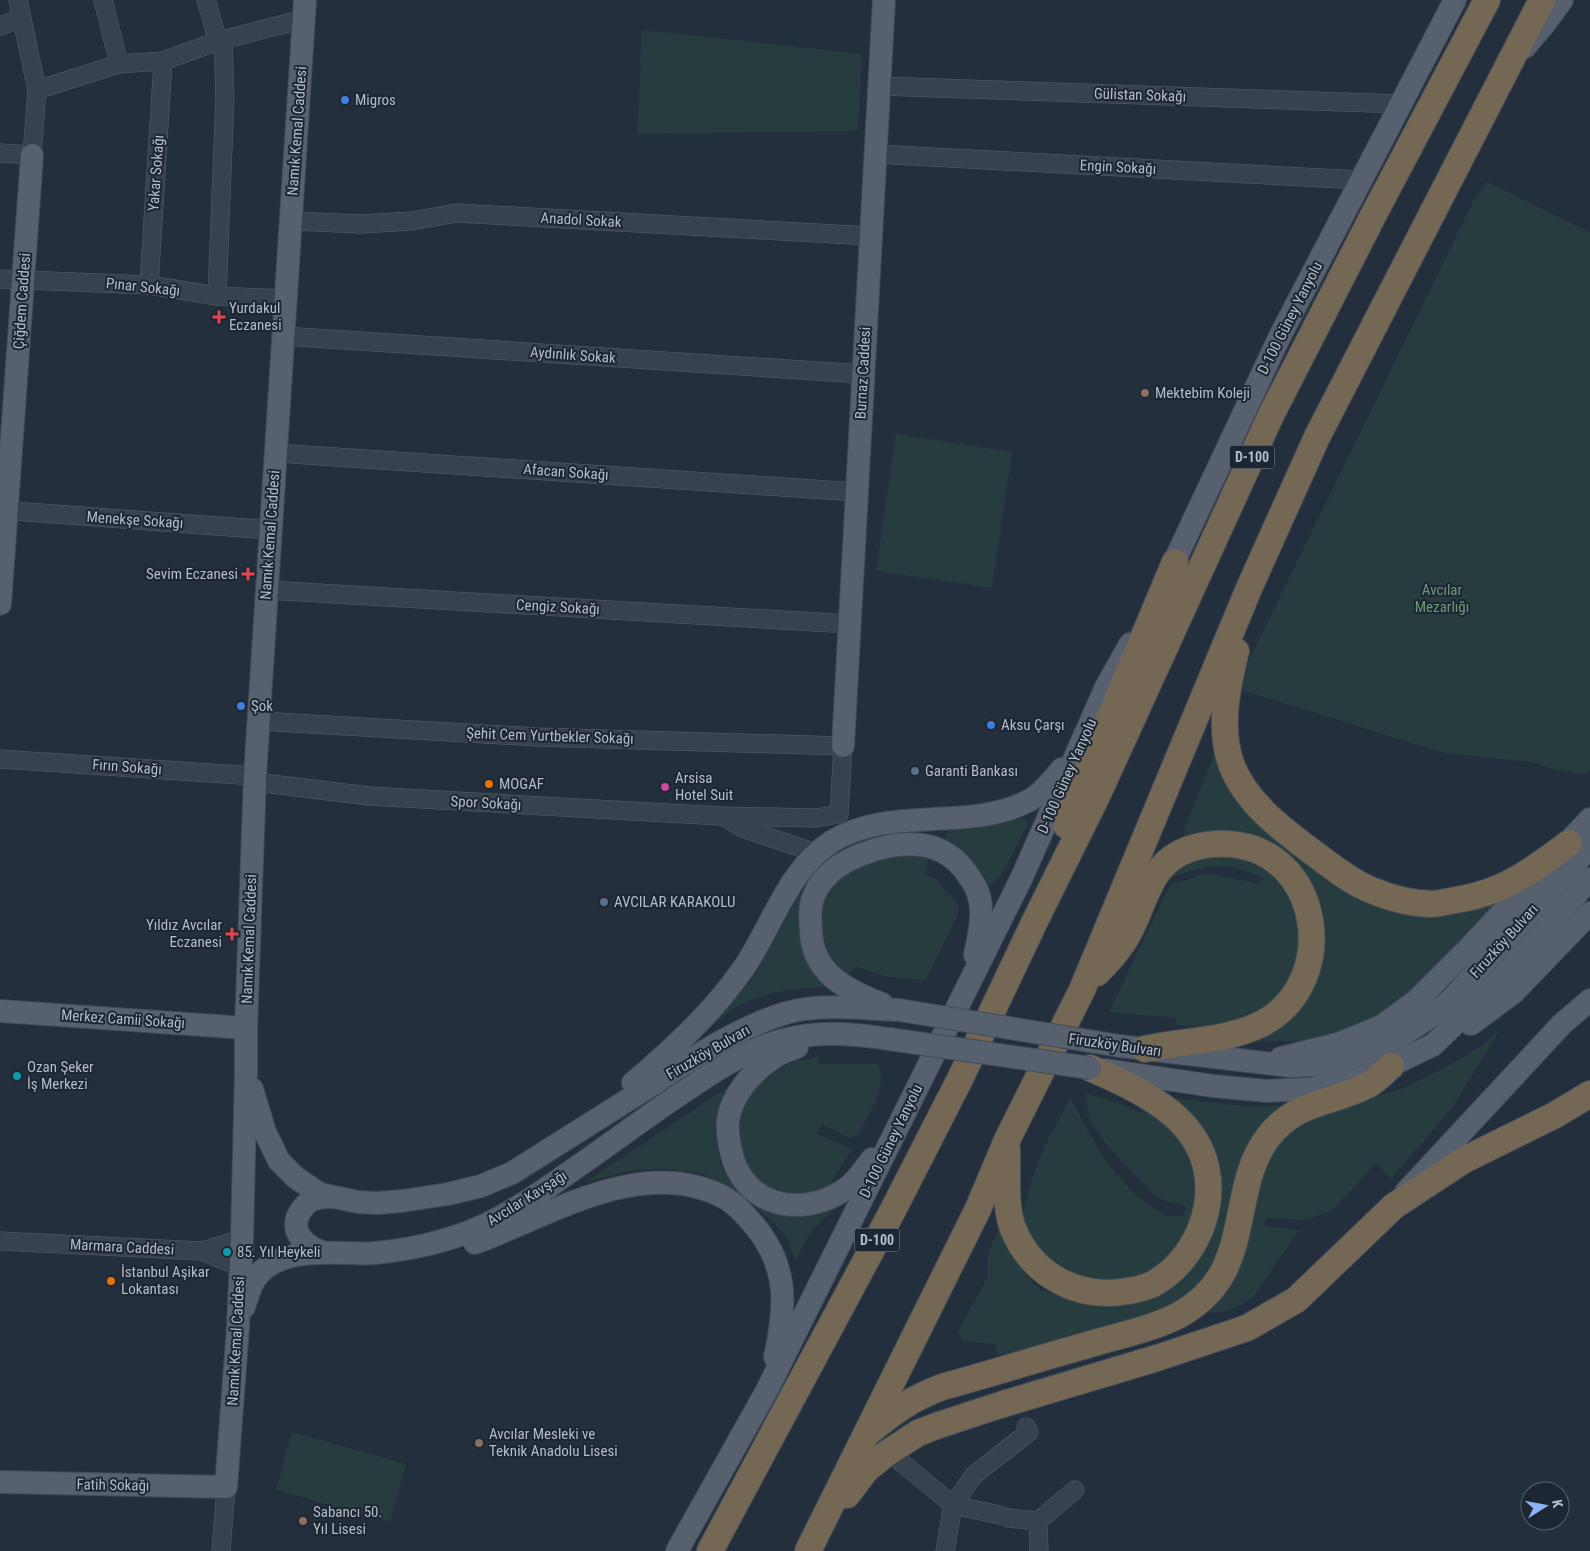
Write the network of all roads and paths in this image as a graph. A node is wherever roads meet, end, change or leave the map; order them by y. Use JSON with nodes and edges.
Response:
{"nodes":[{"id":1,"x":18,"y":0,"type":"edge"},
{"id":2,"x":103,"y":0,"type":"edge"},
{"id":3,"x":206,"y":0,"type":"edge"},
{"id":4,"x":884,"y":0,"type":"edge"},
{"id":5,"x":1455,"y":0,"type":"edge"},
{"id":6,"x":1487,"y":0,"type":"edge"},
{"id":7,"x":1542,"y":0,"type":"edge"},
{"id":8,"x":1562,"y":0,"type":"edge"},
{"id":9,"x":305,"y":10,"type":"edge"},
{"id":10,"x":22,"y":18,"type":"junction"},
{"id":11,"x":0,"y":26,"type":"edge"},
{"id":12,"x":221,"y":41,"type":"junction"},
{"id":13,"x":163,"y":61,"type":"junction"},
{"id":14,"x":119,"y":64,"type":"junction"},
{"id":15,"x":1508,"y":66,"type":"junction"},
{"id":16,"x":880,"y":86,"type":"junction"},
{"id":17,"x":37,"y":90,"type":"junction"},
{"id":18,"x":1401,"y":104,"type":"junction"},
{"id":19,"x":0,"y":153,"type":"edge"},
{"id":20,"x":876,"y":154,"type":"junction"},
{"id":21,"x":32,"y":155,"type":"junction"},
{"id":22,"x":1360,"y":180,"type":"junction"},
{"id":23,"x":291,"y":221,"type":"junction"},
{"id":24,"x":871,"y":236,"type":"junction"},
{"id":25,"x":0,"y":279,"type":"edge"},
{"id":26,"x":23,"y":279,"type":"junction"},
{"id":27,"x":149,"y":285,"type":"junction"},
{"id":28,"x":217,"y":296,"type":"junction"},
{"id":29,"x":286,"y":299,"type":"junction"},
{"id":30,"x":284,"y":336,"type":"junction"},
{"id":31,"x":864,"y":374,"type":"junction"},
{"id":32,"x":7,"y":398,"type":"edge"},
{"id":33,"x":276,"y":453,"type":"junction"},
{"id":34,"x":857,"y":492,"type":"junction"},
{"id":35,"x":3,"y":510,"type":"edge"},
{"id":36,"x":271,"y":530,"type":"junction"},
{"id":37,"x":1175,"y":562,"type":"junction"},
{"id":38,"x":1250,"y":586,"type":"junction"},
{"id":39,"x":267,"y":590,"type":"junction"},
{"id":40,"x":0,"y":604,"type":"edge"},
{"id":41,"x":850,"y":624,"type":"junction"},
{"id":42,"x":258,"y":721,"type":"junction"},
{"id":43,"x":843,"y":746,"type":"junction"},
{"id":44,"x":1078,"y":750,"type":"junction"},
{"id":45,"x":0,"y":758,"type":"edge"},
{"id":46,"x":255,"y":776,"type":"junction"},
{"id":47,"x":721,"y":816,"type":"junction"},
{"id":48,"x":1590,"y":819,"type":"edge"},
{"id":49,"x":1579,"y":845,"type":"edge"},
{"id":50,"x":816,"y":854,"type":"junction"},
{"id":51,"x":1590,"y":879,"type":"edge"},
{"id":52,"x":1590,"y":913,"type":"edge"},
{"id":53,"x":1034,"y":923,"type":"junction"},
{"id":54,"x":966,"y":990,"type":"junction"},
{"id":55,"x":1082,"y":990,"type":"junction"},
{"id":56,"x":1590,"y":1000,"type":"edge"},
{"id":57,"x":899,"y":1010,"type":"junction"},
{"id":58,"x":0,"y":1011,"type":"edge"},
{"id":59,"x":246,"y":1028,"type":"junction"},
{"id":60,"x":822,"y":1033,"type":"junction"},
{"id":61,"x":1433,"y":1045,"type":"junction"},
{"id":62,"x":1132,"y":1048,"type":"junction"},
{"id":63,"x":1391,"y":1066,"type":"junction"},
{"id":64,"x":1090,"y":1068,"type":"junction"},
{"id":65,"x":246,"y":1070,"type":"junction"},
{"id":66,"x":1590,"y":1094,"type":"edge"},
{"id":67,"x":586,"y":1126,"type":"junction"},
{"id":68,"x":893,"y":1136,"type":"junction"},
{"id":69,"x":1007,"y":1140,"type":"junction"},
{"id":70,"x":336,"y":1198,"type":"junction"},
{"id":71,"x":1394,"y":1206,"type":"junction"},
{"id":72,"x":242,"y":1239,"type":"junction"},
{"id":73,"x":0,"y":1241,"type":"edge"},
{"id":74,"x":202,"y":1251,"type":"junction"},
{"id":75,"x":325,"y":1253,"type":"junction"},
{"id":76,"x":373,"y":1254,"type":"junction"},
{"id":77,"x":240,"y":1267,"type":"junction"},
{"id":78,"x":238,"y":1327,"type":"junction"},
{"id":79,"x":767,"y":1390,"type":"junction"},
{"id":80,"x":1026,"y":1427,"type":"dead end"},
{"id":81,"x":864,"y":1436,"type":"junction"},
{"id":82,"x":902,"y":1464,"type":"dead end"},
{"id":83,"x":0,"y":1482,"type":"edge"},
{"id":84,"x":226,"y":1487,"type":"junction"},
{"id":85,"x":1075,"y":1490,"type":"dead end"},
{"id":86,"x":953,"y":1505,"type":"junction"},
{"id":87,"x":1038,"y":1521,"type":"junction"},
{"id":88,"x":810,"y":1546,"type":"edge"},
{"id":89,"x":221,"y":1551,"type":"edge"},
{"id":90,"x":677,"y":1551,"type":"edge"},
{"id":91,"x":710,"y":1551,"type":"edge"},
{"id":92,"x":945,"y":1551,"type":"edge"},
{"id":93,"x":1039,"y":1551,"type":"edge"}],
"edges":[{"from":1,"to":10,"type":"street","name":"Çiğdem Caddesi"},
{"from":2,"to":14,"type":"street"},
{"from":3,"to":12,"type":"street"},
{"from":4,"to":16,"type":"main road","name":"Burnaz Caddesi"},
{"from":5,"to":18,"type":"main road","name":"D-100 Güney Yanyolu"},
{"from":6,"to":53,"type":"highway","number":"D-100"},
{"from":7,"to":15,"type":"highway"},
{"from":8,"to":15,"type":"main road"},
{"from":9,"to":12,"type":"street"},
{"from":9,"to":23,"type":"main road","name":"Namık Kemal Caddesi"},
{"from":10,"to":11,"type":"street"},
{"from":10,"to":17,"type":"street","name":"Çiğdem Caddesi"},
{"from":12,"to":13,"type":"street"},
{"from":12,"to":28,"type":"street"},
{"from":13,"to":14,"type":"street"},
{"from":13,"to":27,"type":"street","name":"Yakar Sokağı"},
{"from":14,"to":17,"type":"street"},
{"from":15,"to":38,"type":"highway"},
{"from":16,"to":18,"type":"street","name":"Gülistan Sokağı"},
{"from":16,"to":20,"type":"main road","name":"Burnaz Caddesi"},
{"from":17,"to":21,"type":"street","name":"Çiğdem Caddesi"},
{"from":18,"to":22,"type":"main road","name":"D-100 Güney Yanyolu"},
{"from":19,"to":21,"type":"street"},
{"from":20,"to":22,"type":"street","name":"Engin Sokağı"},
{"from":20,"to":24,"type":"main road","name":"Burnaz Caddesi"},
{"from":21,"to":26,"type":"main road","name":"Çiğdem Caddesi"},
{"from":22,"to":37,"type":"main road","name":"D-100 Güney Yanyolu"},
{"from":23,"to":24,"type":"street","name":"Anadol Sokak"},
{"from":23,"to":29,"type":"main road","name":"Namık Kemal Caddesi"},
{"from":24,"to":31,"type":"main road","name":"Burnaz Caddesi"},
{"from":25,"to":26,"type":"street","name":"Pınar Sokağı"},
{"from":26,"to":27,"type":"street","name":"Pınar Sokağı"},
{"from":26,"to":32,"type":"main road","name":"Çiğdem Caddesi"},
{"from":27,"to":28,"type":"street","name":"Pınar Sokağı"},
{"from":28,"to":29,"type":"street","name":"Pınar Sokağı"},
{"from":29,"to":30,"type":"main road","name":"Namık Kemal Caddesi"},
{"from":30,"to":31,"type":"street","name":"Aydınlık Sokak"},
{"from":30,"to":33,"type":"main road","name":"Namık Kemal Caddesi"},
{"from":31,"to":34,"type":"main road","name":"Burnaz Caddesi"},
{"from":32,"to":35,"type":"main road","name":"Çiğdem Caddesi"},
{"from":33,"to":34,"type":"street","name":"Afacan Sokağı"},
{"from":33,"to":36,"type":"main road","name":"Namık Kemal Caddesi"},
{"from":34,"to":41,"type":"main road","name":"Burnaz Caddesi"},
{"from":35,"to":36,"type":"street","name":"Menekşe Sokağı"},
{"from":35,"to":40,"type":"main road","name":"Çiğdem Caddesi"},
{"from":36,"to":39,"type":"main road","name":"Namık Kemal Caddesi"},
{"from":37,"to":44,"type":"main road","name":"D-100 Güney Yanyolu"},
{"from":37,"to":53,"type":"highway"},
{"from":38,"to":49,"type":"highway"},
{"from":38,"to":55,"type":"highway"},
{"from":39,"to":41,"type":"street","name":"Cengiz Sokağı"},
{"from":39,"to":42,"type":"main road","name":"Namık Kemal Caddesi"},
{"from":41,"to":43,"type":"main road","name":"Burnaz Caddesi"},
{"from":42,"to":43,"type":"street","name":"Şehit Cem Yurtbekler Sokağı"},
{"from":42,"to":46,"type":"main road","name":"Namık Kemal Caddesi"},
{"from":43,"to":47,"type":"street","name":"Spor Sokağı"},
{"from":44,"to":50,"type":"main road"},
{"from":44,"to":54,"type":"main road","name":"D-100 Güney Yanyolu"},
{"from":45,"to":46,"type":"street","name":"Fırın Sokağı"},
{"from":46,"to":47,"type":"street","name":"Spor Sokağı"},
{"from":46,"to":59,"type":"main road","name":"Namık Kemal Caddesi"},
{"from":47,"to":50,"type":"street","name":"Spor Sokağı"},
{"from":48,"to":49,"type":"main road"},
{"from":49,"to":62,"type":"main road","name":"Firuzköy Bulvarı"},
{"from":50,"to":67,"type":"main road"},
{"from":51,"to":61,"type":"main road","name":"Firuzköy Bulvarı"},
{"from":52,"to":61,"type":"main road"},
{"from":53,"to":91,"type":"highway","number":"D-100"},
{"from":54,"to":57,"type":"main road"},
{"from":54,"to":68,"type":"main road","name":"D-100 Güney Yanyolu"},
{"from":55,"to":62,"type":"highway"},
{"from":55,"to":69,"type":"highway"},
{"from":56,"to":71,"type":"main road"},
{"from":57,"to":62,"type":"main road","name":"Firuzköy Bulvarı","bridge":true},
{"from":57,"to":67,"type":"main road","name":"Firuzköy Bulvarı"},
{"from":58,"to":59,"type":"main road","name":"Merkez Camii Sokağı"},
{"from":59,"to":65,"type":"main road","name":"Namık Kemal Caddesi"},
{"from":60,"to":64,"type":"main road","name":"Firuzköy Bulvarı","bridge":true},
{"from":60,"to":68,"type":"main road"},
{"from":60,"to":76,"type":"main road","name":"Avcılar Kavşağı"},
{"from":61,"to":63,"type":"main road","name":"Firuzköy Bulvarı"},
{"from":63,"to":64,"type":"main road","name":"Firuzköy Bulvarı"},
{"from":63,"to":81,"type":"highway"},
{"from":64,"to":69,"type":"highway"},
{"from":65,"to":70,"type":"main road","name":"Namık Kemal Caddesi"},
{"from":65,"to":72,"type":"main road","name":"Namık Kemal Caddesi"},
{"from":66,"to":71,"type":"highway"},
{"from":67,"to":70,"type":"main road","name":"Avcılar Kavşağı"},
{"from":68,"to":79,"type":"main road","name":"D-100 Güney Yanyolu"},
{"from":69,"to":81,"type":"highway"},
{"from":70,"to":75,"type":"main road"},
{"from":71,"to":88,"type":"highway"},
{"from":72,"to":74,"type":"street"},
{"from":72,"to":77,"type":"main road","name":"Namık Kemal Caddesi"},
{"from":73,"to":74,"type":"street","name":"Marmara Caddesi"},
{"from":74,"to":77,"type":"street","name":"Marmara Caddesi"},
{"from":75,"to":76,"type":"main road","name":"Avcılar Kavşağı"},
{"from":75,"to":78,"type":"main road","name":"Avcılar Kavşağı"},
{"from":76,"to":79,"type":"main road"},
{"from":77,"to":78,"type":"main road","name":"Namık Kemal Caddesi"},
{"from":78,"to":84,"type":"main road","name":"Namık Kemal Caddesi"},
{"from":79,"to":90,"type":"main road","name":"D-100 Güney Yanyolu"},
{"from":80,"to":86,"type":"street"},
{"from":81,"to":88,"type":"highway"},
{"from":82,"to":86,"type":"street"},
{"from":83,"to":84,"type":"main road","name":"Fatih Sokağı"},
{"from":84,"to":89,"type":"street","name":"Namık Kemal Caddesi"},
{"from":85,"to":87,"type":"street"},
{"from":86,"to":87,"type":"street"},
{"from":86,"to":92,"type":"street"},
{"from":87,"to":93,"type":"street"}]}
